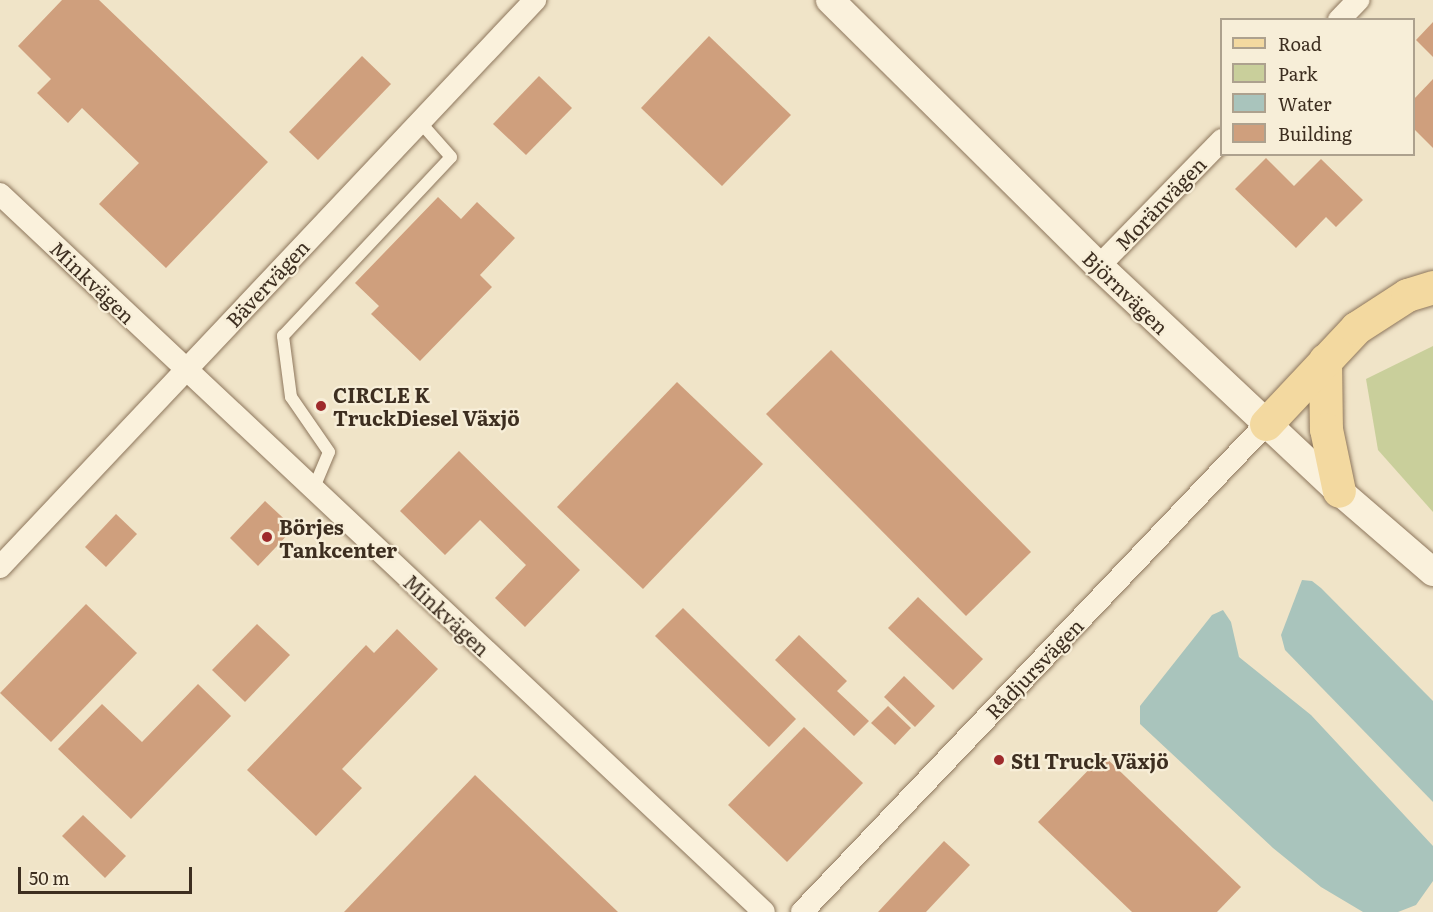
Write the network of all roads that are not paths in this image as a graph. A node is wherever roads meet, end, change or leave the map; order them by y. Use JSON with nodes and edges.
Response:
{"nodes":[{"id":1,"x":535,"y":0,"type":"edge"},
{"id":2,"x":830,"y":0,"type":"edge"},
{"id":3,"x":1358,"y":0,"type":"edge"},
{"id":4,"x":1341,"y":18,"type":"edge"},
{"id":5,"x":419,"y":121,"type":"junction"},
{"id":6,"x":1220,"y":141,"type":"edge"},
{"id":7,"x":0,"y":194,"type":"edge"},
{"id":8,"x":1099,"y":266,"type":"junction"},
{"id":9,"x":1433,"y":287,"type":"edge"},
{"id":10,"x":1325,"y":360,"type":"junction"},
{"id":11,"x":184,"y":370,"type":"junction"},
{"id":12,"x":1266,"y":424,"type":"junction"},
{"id":13,"x":313,"y":490,"type":"junction"},
{"id":14,"x":1339,"y":491,"type":"junction"},
{"id":15,"x":0,"y":567,"type":"edge"},
{"id":16,"x":1433,"y":572,"type":"edge"},
{"id":17,"x":764,"y":912,"type":"edge"},
{"id":18,"x":802,"y":912,"type":"edge"}],
"edges":[{"from":1,"to":5,"type":"street","name":"Bävervägen"},
{"from":2,"to":8,"type":"street","name":"Björnvägen"},
{"from":3,"to":4,"type":"street"},
{"from":5,"to":11,"type":"street","name":"Bävervägen"},
{"from":5,"to":13,"type":"lane"},
{"from":6,"to":8,"type":"street","name":"Moränvägen"},
{"from":7,"to":11,"type":"street","name":"Minkvägen"},
{"from":8,"to":12,"type":"street","name":"Björnvägen"},
{"from":9,"to":10,"type":"main road"},
{"from":10,"to":12,"type":"main road"},
{"from":10,"to":14,"type":"main road"},
{"from":11,"to":13,"type":"street","name":"Minkvägen"},
{"from":11,"to":15,"type":"street","name":"Bävervägen"},
{"from":12,"to":14,"type":"street","name":"Björnvägen"},
{"from":12,"to":18,"type":"street","name":"Rådjursvägen"},
{"from":13,"to":17,"type":"street","name":"Minkvägen"},
{"from":14,"to":16,"type":"street","name":"Björnvägen"}]}
